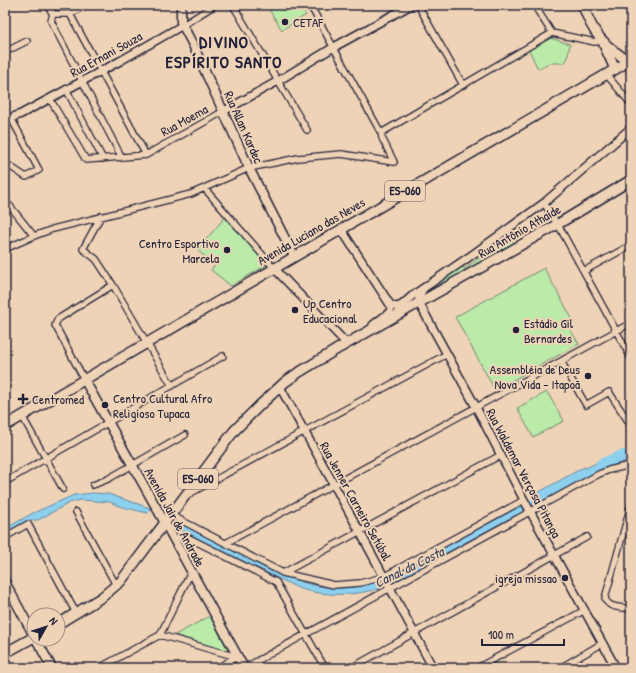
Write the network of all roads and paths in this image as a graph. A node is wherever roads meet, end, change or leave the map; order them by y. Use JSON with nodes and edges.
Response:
{"nodes":[{"id":1,"x":48,"y":5,"type":"edge"},
{"id":2,"x":86,"y":5,"type":"edge"},
{"id":3,"x":181,"y":5,"type":"edge"},
{"id":4,"x":216,"y":5,"type":"edge"},
{"id":5,"x":241,"y":5,"type":"edge"},
{"id":6,"x":310,"y":5,"type":"edge"},
{"id":7,"x":411,"y":5,"type":"edge"},
{"id":8,"x":418,"y":5,"type":"edge"},
{"id":9,"x":534,"y":5,"type":"edge"},
{"id":10,"x":583,"y":5,"type":"edge"},
{"id":11,"x":234,"y":7,"type":"edge"},
{"id":12,"x":52,"y":14,"type":"junction"},
{"id":13,"x":70,"y":14,"type":"junction"},
{"id":14,"x":183,"y":25,"type":"junction"},
{"id":15,"x":552,"y":33,"type":"junction"},
{"id":16,"x":26,"y":41,"type":"dead end"},
{"id":17,"x":602,"y":41,"type":"junction"},
{"id":18,"x":334,"y":47,"type":"junction"},
{"id":19,"x":5,"y":52,"type":"edge"},
{"id":20,"x":630,"y":61,"type":"edge"},
{"id":21,"x":615,"y":69,"type":"junction"},
{"id":22,"x":100,"y":71,"type":"junction"},
{"id":23,"x":606,"y":74,"type":"junction"},
{"id":24,"x":81,"y":81,"type":"junction"},
{"id":25,"x":278,"y":81,"type":"junction"},
{"id":26,"x":463,"y":85,"type":"junction"},
{"id":27,"x":66,"y":89,"type":"junction"},
{"id":28,"x":50,"y":98,"type":"junction"},
{"id":29,"x":631,"y":104,"type":"edge"},
{"id":30,"x":224,"y":111,"type":"junction"},
{"id":31,"x":8,"y":119,"type":"edge"},
{"id":32,"x":631,"y":128,"type":"edge"},
{"id":33,"x":307,"y":130,"type":"dead end"},
{"id":34,"x":381,"y":133,"type":"junction"},
{"id":35,"x":146,"y":155,"type":"junction"},
{"id":36,"x":122,"y":158,"type":"junction"},
{"id":37,"x":103,"y":159,"type":"junction"},
{"id":38,"x":5,"y":163,"type":"edge"},
{"id":39,"x":249,"y":168,"type":"junction"},
{"id":40,"x":631,"y":180,"type":"edge"},
{"id":41,"x":205,"y":189,"type":"junction"},
{"id":42,"x":544,"y":203,"type":"junction"},
{"id":43,"x":10,"y":206,"type":"dead end"},
{"id":44,"x":101,"y":216,"type":"junction"},
{"id":45,"x":558,"y":224,"type":"junction"},
{"id":46,"x":341,"y":229,"type":"junction"},
{"id":47,"x":34,"y":236,"type":"junction"},
{"id":48,"x":631,"y":245,"type":"edge"},
{"id":49,"x":5,"y":249,"type":"edge"},
{"id":50,"x":294,"y":256,"type":"junction"},
{"id":51,"x":274,"y":268,"type":"junction"},
{"id":52,"x":584,"y":271,"type":"junction"},
{"id":53,"x":113,"y":285,"type":"junction"},
{"id":54,"x":424,"y":288,"type":"junction"},
{"id":55,"x":419,"y":303,"type":"junction"},
{"id":56,"x":390,"y":305,"type":"junction"},
{"id":57,"x":631,"y":323,"type":"edge"},
{"id":58,"x":616,"y":331,"type":"junction"},
{"id":59,"x":368,"y":332,"type":"junction"},
{"id":60,"x":146,"y":343,"type":"junction"},
{"id":61,"x":347,"y":344,"type":"junction"},
{"id":62,"x":447,"y":354,"type":"junction"},
{"id":63,"x":223,"y":356,"type":"dead end"},
{"id":64,"x":631,"y":358,"type":"edge"},
{"id":65,"x":561,"y":361,"type":"junction"},
{"id":66,"x":84,"y":379,"type":"junction"},
{"id":67,"x":172,"y":386,"type":"junction"},
{"id":68,"x":280,"y":387,"type":"junction"},
{"id":69,"x":476,"y":406,"type":"junction"},
{"id":70,"x":22,"y":416,"type":"junction"},
{"id":71,"x":109,"y":423,"type":"junction"},
{"id":72,"x":630,"y":423,"type":"edge"},
{"id":73,"x":5,"y":426,"type":"edge"},
{"id":74,"x":304,"y":431,"type":"junction"},
{"id":75,"x":631,"y":434,"type":"edge"},
{"id":76,"x":185,"y":435,"type":"dead end"},
{"id":77,"x":501,"y":455,"type":"junction"},
{"id":78,"x":46,"y":459,"type":"junction"},
{"id":79,"x":133,"y":465,"type":"junction"},
{"id":80,"x":630,"y":466,"type":"edge"},
{"id":81,"x":5,"y":482,"type":"edge"},
{"id":82,"x":334,"y":484,"type":"junction"},
{"id":83,"x":93,"y":485,"type":"dead end"},
{"id":84,"x":63,"y":489,"type":"dead end"},
{"id":85,"x":185,"y":497,"type":"junction"},
{"id":86,"x":524,"y":501,"type":"junction"},
{"id":87,"x":631,"y":505,"type":"edge"},
{"id":88,"x":530,"y":511,"type":"junction"},
{"id":89,"x":76,"y":512,"type":"dead end"},
{"id":90,"x":168,"y":519,"type":"junction"},
{"id":91,"x":360,"y":532,"type":"junction"},
{"id":92,"x":5,"y":537,"type":"edge"},
{"id":93,"x":587,"y":537,"type":"dead end"},
{"id":94,"x":174,"y":540,"type":"junction"},
{"id":95,"x":226,"y":543,"type":"junction"},
{"id":96,"x":554,"y":556,"type":"junction"},
{"id":97,"x":192,"y":572,"type":"junction"},
{"id":98,"x":283,"y":573,"type":"junction"},
{"id":99,"x":384,"y":578,"type":"junction"},
{"id":100,"x":5,"y":582,"type":"edge"},
{"id":101,"x":116,"y":585,"type":"junction"},
{"id":102,"x":389,"y":587,"type":"junction"},
{"id":103,"x":631,"y":609,"type":"edge"},
{"id":104,"x":585,"y":610,"type":"junction"},
{"id":105,"x":76,"y":613,"type":"junction"},
{"id":106,"x":66,"y":619,"type":"edge"},
{"id":107,"x":26,"y":620,"type":"edge"},
{"id":108,"x":414,"y":632,"type":"junction"},
{"id":109,"x":160,"y":634,"type":"junction"},
{"id":110,"x":304,"y":634,"type":"junction"},
{"id":111,"x":26,"y":642,"type":"edge"},
{"id":112,"x":603,"y":643,"type":"junction"},
{"id":113,"x":40,"y":647,"type":"edge"},
{"id":114,"x":5,"y":653,"type":"edge"},
{"id":115,"x":237,"y":657,"type":"junction"},
{"id":116,"x":52,"y":668,"type":"edge"},
{"id":117,"x":99,"y":668,"type":"edge"},
{"id":118,"x":217,"y":668,"type":"edge"},
{"id":119,"x":244,"y":668,"type":"edge"},
{"id":120,"x":325,"y":668,"type":"edge"},
{"id":121,"x":351,"y":668,"type":"edge"},
{"id":122,"x":433,"y":668,"type":"edge"},
{"id":123,"x":477,"y":668,"type":"edge"},
{"id":124,"x":560,"y":668,"type":"edge"},
{"id":125,"x":616,"y":668,"type":"edge"}],
"edges":[{"from":1,"to":12,"type":"street"},
{"from":2,"to":13,"type":"street"},
{"from":3,"to":14,"type":"main road","name":"Rua Allan Kardec"},
{"from":4,"to":14,"type":"street","name":"Rua Ernani Souza"},
{"from":5,"to":11,"type":"street"},
{"from":6,"to":18,"type":"street"},
{"from":7,"to":18,"type":"street","name":"Rua Moema"},
{"from":8,"to":26,"type":"street"},
{"from":9,"to":15,"type":"street"},
{"from":10,"to":17,"type":"main road"},
{"from":11,"to":25,"type":"street"},
{"from":12,"to":13,"type":"street"},
{"from":12,"to":24,"type":"street"},
{"from":13,"to":22,"type":"street"},
{"from":14,"to":22,"type":"street","name":"Rua Ernani Souza"},
{"from":14,"to":30,"type":"main road","name":"Rua Allan Kardec"},
{"from":15,"to":17,"type":"street"},
{"from":15,"to":26,"type":"street"},
{"from":16,"to":19,"type":"street"},
{"from":17,"to":20,"type":"main road"},
{"from":17,"to":21,"type":"main road"},
{"from":18,"to":25,"type":"street","name":"Rua Moema"},
{"from":18,"to":34,"type":"street"},
{"from":20,"to":21,"type":"main road","name":"Avenida Luciano das Neves","number":"ES-060"},
{"from":21,"to":23,"type":"main road","name":"Avenida Luciano das Neves","number":"ES-060"},
{"from":22,"to":24,"type":"street","name":"Rua Ernani Souza"},
{"from":22,"to":35,"type":"street"},
{"from":23,"to":29,"type":"street"},
{"from":23,"to":46,"type":"main road","name":"Avenida Luciano das Neves","number":"ES-060"},
{"from":24,"to":27,"type":"street","name":"Rua Ernani Souza"},
{"from":24,"to":36,"type":"street"},
{"from":25,"to":30,"type":"street","name":"Rua Moema"},
{"from":25,"to":33,"type":"street"},
{"from":26,"to":34,"type":"street"},
{"from":27,"to":28,"type":"street","name":"Rua Ernani Souza"},
{"from":27,"to":37,"type":"street"},
{"from":28,"to":31,"type":"street","name":"Rua Ernani Souza"},
{"from":28,"to":37,"type":"street","name":"Rua Moema"},
{"from":30,"to":35,"type":"street","name":"Rua Moema"},
{"from":30,"to":39,"type":"main road","name":"Rua Allan Kardec"},
{"from":31,"to":38,"type":"street"},
{"from":32,"to":42,"type":"street"},
{"from":34,"to":39,"type":"street"},
{"from":35,"to":36,"type":"street","name":"Rua Moema"},
{"from":36,"to":37,"type":"street","name":"Rua Moema"},
{"from":39,"to":41,"type":"street"},
{"from":39,"to":50,"type":"main road","name":"Rua Allan Kardec"},
{"from":40,"to":45,"type":"main road","name":"Rua Antônio Athaíde","number":"ES-060"},
{"from":41,"to":44,"type":"street"},
{"from":41,"to":51,"type":"street"},
{"from":42,"to":45,"type":"street"},
{"from":42,"to":54,"type":"street"},
{"from":43,"to":47,"type":"street"},
{"from":44,"to":47,"type":"street"},
{"from":44,"to":53,"type":"street"},
{"from":45,"to":52,"type":"street"},
{"from":45,"to":55,"type":"main road","name":"Rua Antônio Athaíde","number":"ES-060"},
{"from":46,"to":50,"type":"main road","name":"Avenida Luciano das Neves","number":"ES-060"},
{"from":46,"to":56,"type":"street"},
{"from":47,"to":49,"type":"street"},
{"from":48,"to":52,"type":"street"},
{"from":50,"to":51,"type":"main road","name":"Avenida Luciano das Neves","number":"ES-060"},
{"from":51,"to":60,"type":"main road","name":"Avenida Luciano das Neves","number":"ES-060"},
{"from":51,"to":61,"type":"street"},
{"from":52,"to":58,"type":"street"},
{"from":53,"to":60,"type":"street"},
{"from":53,"to":66,"type":"street"},
{"from":54,"to":55,"type":"street"},
{"from":54,"to":56,"type":"street"},
{"from":55,"to":59,"type":"main road","number":"ES-060"},
{"from":55,"to":62,"type":"street","name":"Rua Waldemar Verçosa Pitanga"},
{"from":56,"to":59,"type":"street"},
{"from":57,"to":58,"type":"street"},
{"from":58,"to":64,"type":"street"},
{"from":58,"to":65,"type":"street"},
{"from":59,"to":61,"type":"main road","number":"ES-060"},
{"from":60,"to":66,"type":"main road","name":"Avenida Luciano das Neves","number":"ES-060"},
{"from":60,"to":67,"type":"street"},
{"from":61,"to":68,"type":"main road","number":"ES-060"},
{"from":62,"to":69,"type":"street","name":"Rua Waldemar Verçosa Pitanga"},
{"from":62,"to":74,"type":"street"},
{"from":63,"to":67,"type":"street"},
{"from":65,"to":69,"type":"street"},
{"from":65,"to":72,"type":"street"},
{"from":66,"to":70,"type":"main road","name":"Avenida Luciano das Neves","number":"ES-060"},
{"from":66,"to":71,"type":"main road","name":"Avenida Jair de Andrade"},
{"from":67,"to":71,"type":"street"},
{"from":68,"to":74,"type":"street","name":"Rua Jenner Carneiro Setúbal"},
{"from":68,"to":85,"type":"main road","number":"ES-060"},
{"from":69,"to":77,"type":"street","name":"Rua Waldemar Verçosa Pitanga"},
{"from":69,"to":82,"type":"street"},
{"from":70,"to":73,"type":"main road","name":"Avenida Luciano das Neves","number":"ES-060"},
{"from":70,"to":78,"type":"street"},
{"from":71,"to":78,"type":"street"},
{"from":71,"to":79,"type":"main road","name":"Avenida Jair de Andrade"},
{"from":72,"to":75,"type":"street"},
{"from":74,"to":82,"type":"street","name":"Rua Jenner Carneiro Setúbal"},
{"from":74,"to":85,"type":"street"},
{"from":76,"to":79,"type":"street"},
{"from":77,"to":86,"type":"street","name":"Rua Waldemar Verçosa Pitanga"},
{"from":77,"to":91,"type":"street"},
{"from":78,"to":81,"type":"street"},
{"from":78,"to":84,"type":"street"},
{"from":79,"to":83,"type":"street"},
{"from":79,"to":90,"type":"main road","name":"Avenida Jair de Andrade"},
{"from":80,"to":88,"type":"street"},
{"from":82,"to":91,"type":"street","name":"Rua Jenner Carneiro Setúbal"},
{"from":82,"to":95,"type":"street"},
{"from":85,"to":90,"type":"main road","number":"ES-060"},
{"from":86,"to":88,"type":"street","name":"Rua Waldemar Verçosa Pitanga"},
{"from":86,"to":99,"type":"street"},
{"from":87,"to":103,"type":"street"},
{"from":88,"to":96,"type":"street","name":"Rua Waldemar Verçosa Pitanga"},
{"from":88,"to":102,"type":"street"},
{"from":89,"to":101,"type":"street"},
{"from":90,"to":94,"type":"main road","name":"Avenida Jair de Andrade"},
{"from":90,"to":95,"type":"street"},
{"from":90,"to":101,"type":"main road","number":"ES-060"},
{"from":91,"to":98,"type":"street"},
{"from":91,"to":99,"type":"street","name":"Rua Jenner Carneiro Setúbal"},
{"from":92,"to":105,"type":"street"},
{"from":93,"to":96,"type":"street"},
{"from":94,"to":97,"type":"main road","name":"Avenida Jair de Andrade"},
{"from":94,"to":110,"type":"street"},
{"from":95,"to":98,"type":"street"},
{"from":96,"to":104,"type":"street","name":"Rua Waldemar Verçosa Pitanga"},
{"from":96,"to":108,"type":"street"},
{"from":97,"to":109,"type":"street"},
{"from":97,"to":115,"type":"main road","name":"Avenida Jair de Andrade"},
{"from":98,"to":99,"type":"street"},
{"from":99,"to":102,"type":"street","name":"Rua Jenner Carneiro Setúbal"},
{"from":100,"to":107,"type":"main road"},
{"from":101,"to":105,"type":"main road","number":"ES-060"},
{"from":102,"to":108,"type":"street","name":"Rua Jenner Carneiro Setúbal"},
{"from":102,"to":110,"type":"street"},
{"from":104,"to":112,"type":"street","name":"Rua Waldemar Verçosa Pitanga"},
{"from":104,"to":123,"type":"street"},
{"from":105,"to":106,"type":"main road","number":"ES-060"},
{"from":108,"to":121,"type":"street"},
{"from":108,"to":122,"type":"street","name":"Rua Jenner Carneiro Setúbal"},
{"from":109,"to":115,"type":"street"},
{"from":109,"to":117,"type":"street"},
{"from":110,"to":119,"type":"street"},
{"from":110,"to":120,"type":"street"},
{"from":111,"to":114,"type":"main road"},
{"from":112,"to":124,"type":"street"},
{"from":112,"to":125,"type":"street","name":"Rua Waldemar Verçosa Pitanga"},
{"from":113,"to":116,"type":"main road"},
{"from":115,"to":118,"type":"street"},
{"from":115,"to":119,"type":"main road","name":"Avenida Jair de Andrade"}]}
